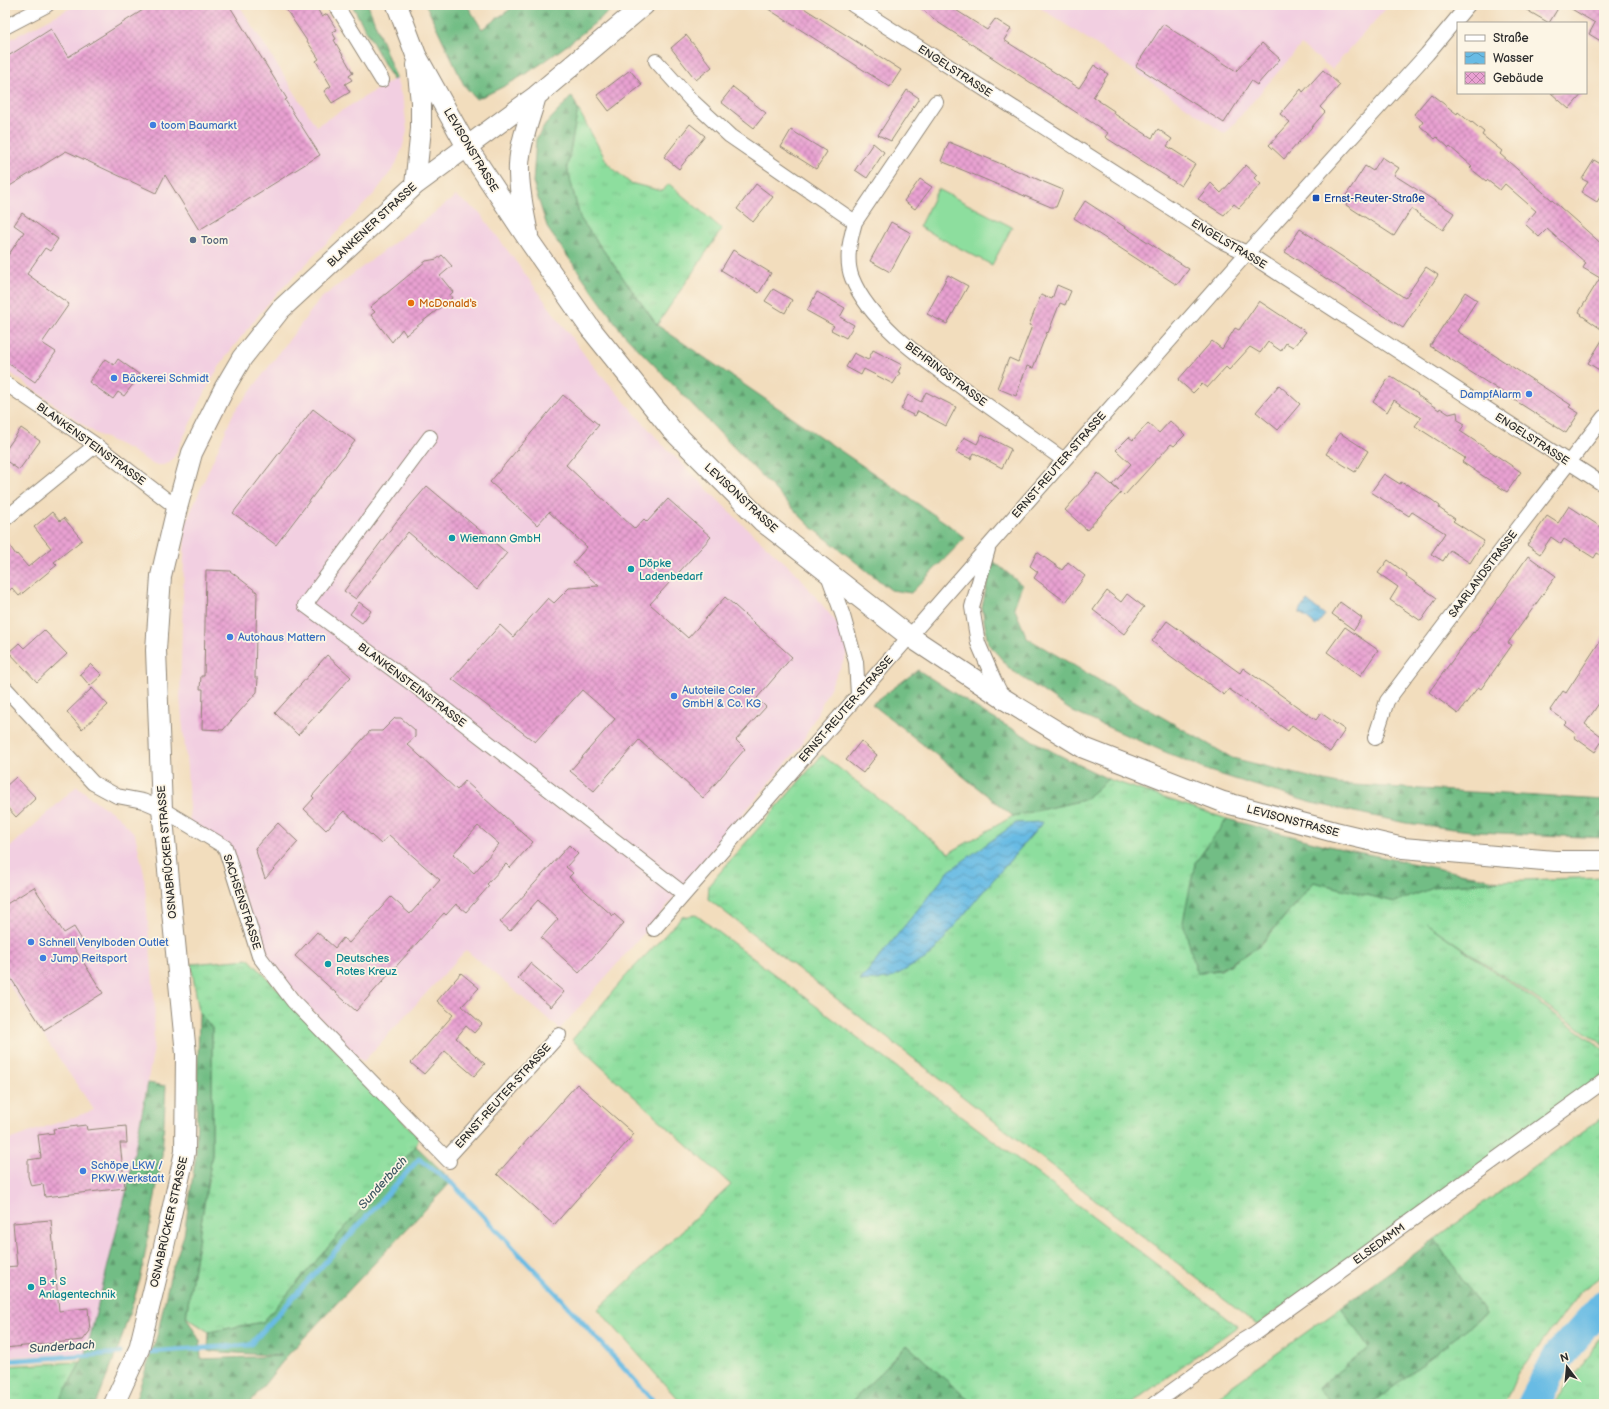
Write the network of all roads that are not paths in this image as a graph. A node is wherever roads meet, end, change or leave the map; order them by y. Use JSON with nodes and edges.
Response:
{"nodes":[{"id":1,"x":47,"y":5,"type":"edge"},
{"id":2,"x":336,"y":5,"type":"edge"},
{"id":3,"x":397,"y":5,"type":"edge"},
{"id":4,"x":644,"y":5,"type":"edge"},
{"id":5,"x":853,"y":5,"type":"edge"},
{"id":6,"x":1468,"y":5,"type":"edge"},
{"id":7,"x":5,"y":27,"type":"edge"},
{"id":8,"x":416,"y":55,"type":"junction"},
{"id":9,"x":656,"y":61,"type":"dead end"},
{"id":10,"x":382,"y":80,"type":"dead end"},
{"id":11,"x":536,"y":96,"type":"junction"},
{"id":12,"x":936,"y":102,"type":"dead end"},
{"id":13,"x":468,"y":148,"type":"junction"},
{"id":14,"x":415,"y":185,"type":"junction"},
{"id":15,"x":855,"y":222,"type":"junction"},
{"id":16,"x":530,"y":242,"type":"junction"},
{"id":17,"x":1247,"y":253,"type":"junction"},
{"id":18,"x":5,"y":383,"type":"edge"},
{"id":19,"x":1604,"y":417,"type":"edge"},
{"id":20,"x":430,"y":437,"type":"dead end"},
{"id":21,"x":96,"y":445,"type":"junction"},
{"id":22,"x":1064,"y":460,"type":"junction"},
{"id":23,"x":1568,"y":463,"type":"junction"},
{"id":24,"x":1604,"y":486,"type":"edge"},
{"id":25,"x":177,"y":508,"type":"junction"},
{"id":26,"x":5,"y":519,"type":"edge"},
{"id":27,"x":988,"y":546,"type":"junction"},
{"id":28,"x":826,"y":571,"type":"junction"},
{"id":29,"x":909,"y":636,"type":"junction"},
{"id":30,"x":5,"y":688,"type":"edge"},
{"id":31,"x":858,"y":694,"type":"junction"},
{"id":32,"x":1004,"y":699,"type":"junction"},
{"id":33,"x":1375,"y":738,"type":"dead end"},
{"id":34,"x":162,"y":809,"type":"junction"},
{"id":35,"x":1604,"y":861,"type":"edge"},
{"id":36,"x":684,"y":894,"type":"junction"},
{"id":37,"x":654,"y":929,"type":"dead end"},
{"id":38,"x":559,"y":1034,"type":"dead end"},
{"id":39,"x":1604,"y":1081,"type":"edge"},
{"id":40,"x":448,"y":1160,"type":"joint"},
{"id":41,"x":114,"y":1404,"type":"edge"},
{"id":42,"x":1154,"y":1404,"type":"edge"}],
"edges":[{"from":1,"to":7,"type":"street"},
{"from":2,"to":10,"type":"street"},
{"from":3,"to":8,"type":"main road","name":"LEVISONSTRASSE"},
{"from":4,"to":11,"type":"main road","name":"BLANKENER STRASSE"},
{"from":5,"to":17,"type":"street","name":"ENGELSTRASSE"},
{"from":6,"to":17,"type":"street","name":"ERNST-REUTER-STRASSE"},
{"from":8,"to":13,"type":"main road","name":"LEVISONSTRASSE"},
{"from":8,"to":14,"type":"main road","name":"LEVISONSTRASSE"},
{"from":9,"to":15,"type":"street"},
{"from":11,"to":13,"type":"main road","name":"BLANKENER STRASSE"},
{"from":11,"to":16,"type":"main road","name":"LEVISONSTRASSE"},
{"from":12,"to":15,"type":"street","name":"BEHRINGSTRASSE"},
{"from":13,"to":14,"type":"main road","name":"BLANKENER STRASSE"},
{"from":13,"to":16,"type":"main road","name":"LEVISONSTRASSE"},
{"from":14,"to":25,"type":"main road","name":"BLANKENER STRASSE"},
{"from":15,"to":22,"type":"street","name":"BEHRINGSTRASSE"},
{"from":16,"to":28,"type":"main road","name":"LEVISONSTRASSE"},
{"from":17,"to":22,"type":"street","name":"ERNST-REUTER-STRASSE"},
{"from":17,"to":23,"type":"street","name":"ENGELSTRASSE"},
{"from":18,"to":21,"type":"street","name":"BLANKENSTEINSTRASSE"},
{"from":19,"to":23,"type":"street","name":"SAARLANDSTRASSE"},
{"from":20,"to":36,"type":"street","name":"BLANKENSTEINSTRASSE"},
{"from":21,"to":25,"type":"street","name":"BLANKENSTEINSTRASSE"},
{"from":21,"to":26,"type":"street"},
{"from":22,"to":27,"type":"street","name":"ERNST-REUTER-STRASSE"},
{"from":23,"to":24,"type":"street","name":"ENGELSTRASSE"},
{"from":23,"to":33,"type":"street","name":"SAARLANDSTRASSE"},
{"from":25,"to":34,"type":"main road","name":"OSNABRÜCKER STRASSE"},
{"from":27,"to":29,"type":"street","name":"ERNST-REUTER-STRASSE"},
{"from":27,"to":32,"type":"street"},
{"from":28,"to":29,"type":"main road","name":"LEVISONSTRASSE"},
{"from":28,"to":31,"type":"street"},
{"from":29,"to":31,"type":"street","name":"ERNST-REUTER-STRASSE"},
{"from":29,"to":32,"type":"main road","name":"LEVISONSTRASSE"},
{"from":30,"to":34,"type":"street","name":"SACHSENSTRASSE"},
{"from":31,"to":36,"type":"street","name":"ERNST-REUTER-STRASSE"},
{"from":32,"to":35,"type":"main road","name":"LEVISONSTRASSE"},
{"from":34,"to":40,"type":"street","name":"SACHSENSTRASSE"},
{"from":34,"to":41,"type":"main road","name":"OSNABRÜCKER STRASSE"},
{"from":36,"to":37,"type":"street","name":"ERNST-REUTER-STRASSE"},
{"from":38,"to":40,"type":"street","name":"ERNST-REUTER-STRASSE"},
{"from":39,"to":42,"type":"street","name":"ELSEDAMM"}]}
